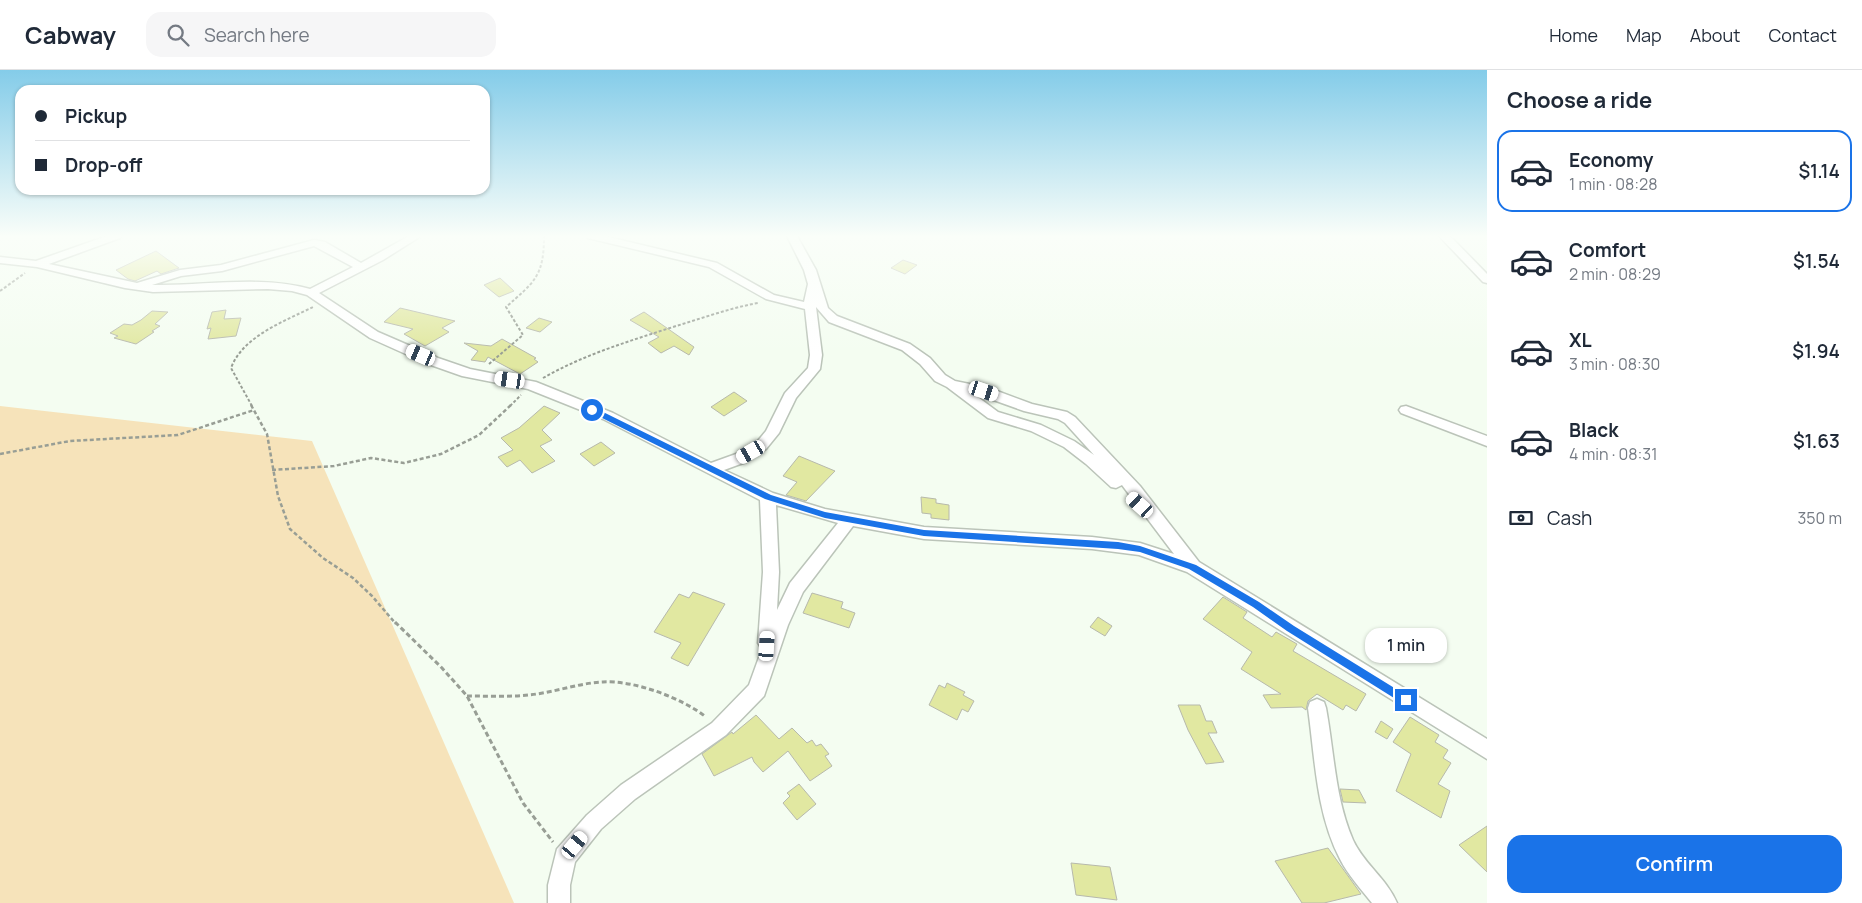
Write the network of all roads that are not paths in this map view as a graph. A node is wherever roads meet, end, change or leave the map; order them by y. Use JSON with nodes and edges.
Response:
{"nodes":[{"id":1,"x":84,"y":275,"type":"edge"},
{"id":2,"x":174,"y":275,"type":"edge"},
{"id":3,"x":349,"y":275,"type":"edge"},
{"id":4,"x":734,"y":275,"type":"edge"},
{"id":5,"x":811,"y":275,"type":"edge"},
{"id":6,"x":814,"y":284,"type":"junction"},
{"id":7,"x":136,"y":287,"type":"junction"},
{"id":8,"x":317,"y":297,"type":"junction"},
{"id":9,"x":810,"y":307,"type":"junction"},
{"id":10,"x":951,"y":384,"type":"junction"},
{"id":11,"x":1406,"y":410,"type":"dead end"},
{"id":12,"x":1487,"y":441,"type":"edge"},
{"id":13,"x":710,"y":469,"type":"junction"},
{"id":14,"x":768,"y":497,"type":"junction"},
{"id":15,"x":1152,"y":515,"type":"junction"},
{"id":16,"x":849,"y":520,"type":"junction"},
{"id":17,"x":1193,"y":567,"type":"junction"},
{"id":18,"x":766,"y":664,"type":"junction"},
{"id":19,"x":1317,"y":708,"type":"dead end"},
{"id":20,"x":1487,"y":750,"type":"edge"},
{"id":21,"x":559,"y":903,"type":"edge"},
{"id":22,"x":1386,"y":903,"type":"edge"}],
"edges":[{"from":1,"to":7,"type":"street"},
{"from":2,"to":7,"type":"street"},
{"from":3,"to":8,"type":"street"},
{"from":4,"to":9,"type":"street"},
{"from":5,"to":6,"type":"street"},
{"from":6,"to":9,"type":"street"},
{"from":6,"to":10,"type":"street"},
{"from":7,"to":8,"type":"street"},
{"from":8,"to":13,"type":"street"},
{"from":9,"to":13,"type":"street"},
{"from":10,"to":15,"type":"street"},
{"from":10,"to":15,"type":"street"},
{"from":11,"to":12,"type":"street"},
{"from":13,"to":14,"type":"street"},
{"from":14,"to":16,"type":"street"},
{"from":14,"to":18,"type":"street"},
{"from":15,"to":17,"type":"street"},
{"from":16,"to":17,"type":"street"},
{"from":16,"to":18,"type":"street"},
{"from":17,"to":20,"type":"street"},
{"from":18,"to":21,"type":"street"},
{"from":19,"to":22,"type":"street"}]}
